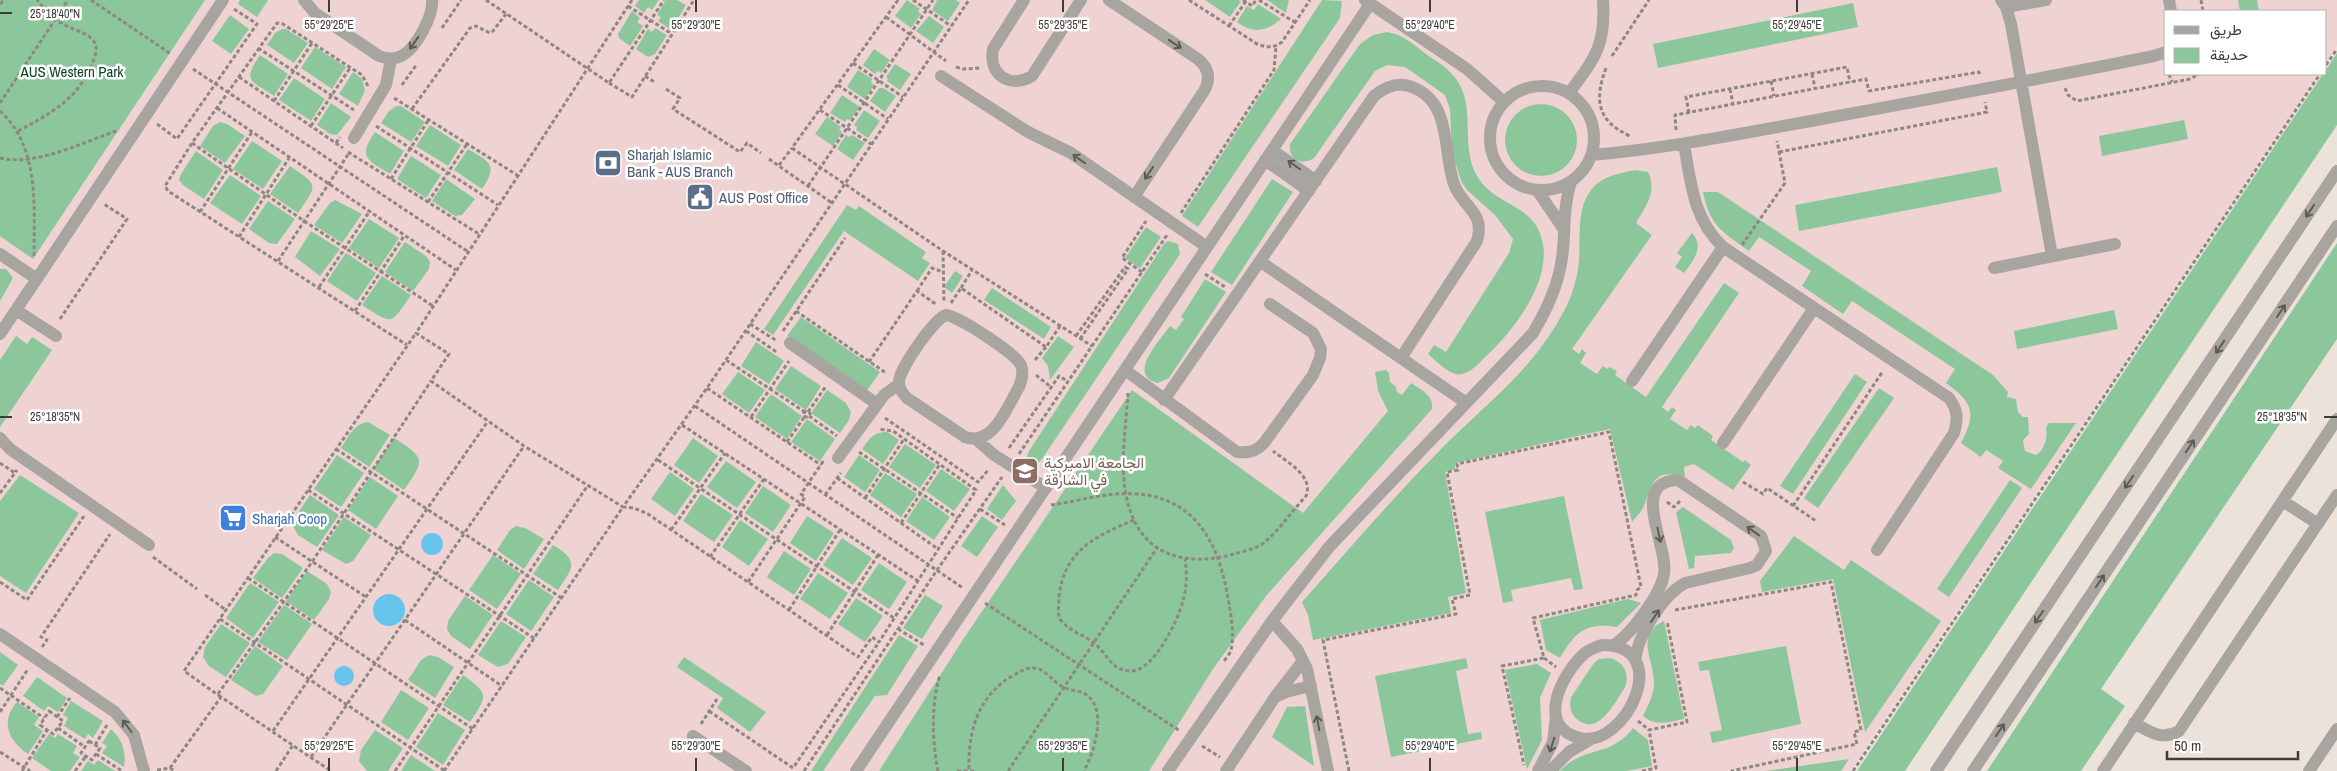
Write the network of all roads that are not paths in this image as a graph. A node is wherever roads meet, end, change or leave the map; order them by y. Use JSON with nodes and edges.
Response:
{"nodes":[{"id":1,"x":223,"y":0,"type":"edge"},
{"id":2,"x":304,"y":0,"type":"edge"},
{"id":3,"x":432,"y":0,"type":"edge"},
{"id":4,"x":1024,"y":0,"type":"edge"},
{"id":5,"x":1081,"y":0,"type":"edge"},
{"id":6,"x":1109,"y":0,"type":"edge"},
{"id":7,"x":1603,"y":0,"type":"edge"},
{"id":8,"x":2046,"y":0,"type":"edge"},
{"id":9,"x":1367,"y":2,"type":"edge"},
{"id":10,"x":2004,"y":4,"type":"edge"},
{"id":11,"x":2164,"y":53,"type":"edge"},
{"id":12,"x":391,"y":59,"type":"junction"},
{"id":13,"x":941,"y":76,"type":"dead end"},
{"id":14,"x":2021,"y":83,"type":"junction"},
{"id":15,"x":1569,"y":93,"type":"junction"},
{"id":16,"x":1504,"y":102,"type":"junction"},
{"id":17,"x":352,"y":141,"type":"road end"},
{"id":18,"x":1684,"y":144,"type":"junction"},
{"id":19,"x":1269,"y":155,"type":"junction"},
{"id":20,"x":1592,"y":155,"type":"junction"},
{"id":21,"x":2337,"y":171,"type":"edge"},
{"id":22,"x":1571,"y":182,"type":"junction"},
{"id":23,"x":1313,"y":186,"type":"junction"},
{"id":24,"x":1538,"y":190,"type":"junction"},
{"id":25,"x":1134,"y":196,"type":"junction"},
{"id":26,"x":2337,"y":226,"type":"edge"},
{"id":27,"x":1564,"y":230,"type":"junction"},
{"id":28,"x":2115,"y":244,"type":"dead end"},
{"id":29,"x":1207,"y":247,"type":"junction"},
{"id":30,"x":1724,"y":247,"type":"junction"},
{"id":31,"x":0,"y":254,"type":"edge"},
{"id":32,"x":2052,"y":256,"type":"junction"},
{"id":33,"x":1261,"y":262,"type":"junction"},
{"id":34,"x":1994,"y":268,"type":"dead end"},
{"id":35,"x":36,"y":279,"type":"junction"},
{"id":36,"x":1270,"y":304,"type":"dead end"},
{"id":37,"x":1814,"y":308,"type":"junction"},
{"id":38,"x":16,"y":310,"type":"junction"},
{"id":39,"x":0,"y":334,"type":"edge"},
{"id":40,"x":56,"y":336,"type":"dead end"},
{"id":41,"x":790,"y":343,"type":"road end"},
{"id":42,"x":1401,"y":358,"type":"junction"},
{"id":43,"x":1124,"y":370,"type":"junction"},
{"id":44,"x":1632,"y":381,"type":"dead end"},
{"id":45,"x":899,"y":383,"type":"junction"},
{"id":46,"x":1164,"y":400,"type":"junction"},
{"id":47,"x":1465,"y":402,"type":"junction"},
{"id":48,"x":878,"y":404,"type":"junction"},
{"id":49,"x":2337,"y":419,"type":"edge"},
{"id":50,"x":0,"y":438,"type":"edge"},
{"id":51,"x":976,"y":439,"type":"junction"},
{"id":52,"x":1723,"y":443,"type":"dead end"},
{"id":53,"x":5,"y":448,"type":"edge"},
{"id":54,"x":832,"y":458,"type":"road end"},
{"id":55,"x":1046,"y":488,"type":"junction"},
{"id":56,"x":2337,"y":495,"type":"edge"},
{"id":57,"x":2282,"y":501,"type":"junction"},
{"id":58,"x":2318,"y":524,"type":"junction"},
{"id":59,"x":149,"y":545,"type":"dead end"},
{"id":60,"x":1877,"y":550,"type":"dead end"},
{"id":61,"x":1272,"y":621,"type":"junction"},
{"id":62,"x":0,"y":634,"type":"edge"},
{"id":63,"x":1614,"y":645,"type":"junction"},
{"id":64,"x":1635,"y":660,"type":"junction"},
{"id":65,"x":1303,"y":661,"type":"junction"},
{"id":66,"x":1311,"y":686,"type":"junction"},
{"id":67,"x":1275,"y":697,"type":"junction"},
{"id":68,"x":1556,"y":717,"type":"junction"},
{"id":69,"x":2134,"y":724,"type":"junction"},
{"id":70,"x":2337,"y":728,"type":"edge"},
{"id":71,"x":693,"y":736,"type":"road end"},
{"id":72,"x":1592,"y":739,"type":"junction"},
{"id":73,"x":1228,"y":768,"type":"edge"},
{"id":74,"x":149,"y":771,"type":"edge"},
{"id":75,"x":746,"y":771,"type":"edge"},
{"id":76,"x":856,"y":771,"type":"edge"},
{"id":77,"x":1168,"y":771,"type":"edge"},
{"id":78,"x":1328,"y":771,"type":"edge"},
{"id":79,"x":1538,"y":771,"type":"edge"},
{"id":80,"x":1550,"y":771,"type":"edge"},
{"id":81,"x":1936,"y":771,"type":"edge"},
{"id":82,"x":1973,"y":771,"type":"edge"},
{"id":83,"x":2103,"y":771,"type":"edge"},
{"id":84,"x":2309,"y":771,"type":"edge"}],
"edges":[{"from":1,"to":35,"type":"street"},
{"from":2,"to":12,"type":"street"},
{"from":3,"to":12,"type":"street","one_way":true},
{"from":4,"to":5,"type":"street"},
{"from":6,"to":25,"type":"street","one_way":true},
{"from":7,"to":15,"type":"street"},
{"from":8,"to":10,"type":"street"},
{"from":9,"to":16,"type":"street"},
{"from":9,"to":19,"type":"street"},
{"from":10,"to":14,"type":"street"},
{"from":11,"to":14,"type":"street"},
{"from":12,"to":17,"type":"street"},
{"from":25,"to":13,"type":"street","one_way":true},
{"from":14,"to":18,"type":"street"},
{"from":14,"to":32,"type":"street"},
{"from":15,"to":16,"type":"street"},
{"from":15,"to":20,"type":"street"},
{"from":16,"to":24,"type":"street"},
{"from":18,"to":20,"type":"street"},
{"from":18,"to":30,"type":"street"},
{"from":19,"to":23,"type":"street"},
{"from":19,"to":29,"type":"street"},
{"from":20,"to":22,"type":"street"},
{"from":21,"to":81,"type":"street","one_way":true},
{"from":22,"to":24,"type":"street"},
{"from":22,"to":27,"type":"street"},
{"from":23,"to":33,"type":"street"},
{"from":23,"to":42,"type":"street"},
{"from":24,"to":27,"type":"street"},
{"from":25,"to":29,"type":"street"},
{"from":82,"to":26,"type":"street","one_way":true},
{"from":27,"to":47,"type":"street"},
{"from":28,"to":32,"type":"street"},
{"from":29,"to":43,"type":"street"},
{"from":30,"to":37,"type":"street"},
{"from":30,"to":44,"type":"street"},
{"from":31,"to":35,"type":"street"},
{"from":32,"to":34,"type":"street"},
{"from":33,"to":42,"type":"street"},
{"from":33,"to":46,"type":"street"},
{"from":35,"to":38,"type":"street"},
{"from":36,"to":46,"type":"street"},
{"from":37,"to":52,"type":"street"},
{"from":37,"to":60,"type":"street"},
{"from":38,"to":39,"type":"street"},
{"from":38,"to":40,"type":"street"},
{"from":41,"to":48,"type":"street"},
{"from":42,"to":47,"type":"street"},
{"from":43,"to":46,"type":"street"},
{"from":43,"to":55,"type":"street"},
{"from":45,"to":48,"type":"street"},
{"from":45,"to":51,"type":"street"},
{"from":45,"to":51,"type":"street"},
{"from":47,"to":61,"type":"street"},
{"from":48,"to":54,"type":"street"},
{"from":49,"to":57,"type":"street"},
{"from":50,"to":53,"type":"street"},
{"from":51,"to":55,"type":"street"},
{"from":53,"to":59,"type":"street"},
{"from":55,"to":76,"type":"street"},
{"from":56,"to":58,"type":"street"},
{"from":57,"to":58,"type":"street"},
{"from":57,"to":69,"type":"street"},
{"from":58,"to":69,"type":"street"},
{"from":61,"to":65,"type":"street"},
{"from":61,"to":77,"type":"street"},
{"from":74,"to":62,"type":"street","one_way":true},
{"from":63,"to":64,"type":"street"},
{"from":64,"to":63,"type":"street","one_way":true},
{"from":63,"to":68,"type":"street"},
{"from":64,"to":72,"type":"street"},
{"from":65,"to":66,"type":"street"},
{"from":65,"to":67,"type":"street"},
{"from":66,"to":67,"type":"street"},
{"from":78,"to":66,"type":"street","one_way":true},
{"from":67,"to":73,"type":"street"},
{"from":68,"to":72,"type":"street"},
{"from":68,"to":79,"type":"street","one_way":true},
{"from":69,"to":83,"type":"street"},
{"from":70,"to":84,"type":"street"},
{"from":71,"to":75,"type":"street"},
{"from":72,"to":80,"type":"street"}]}
